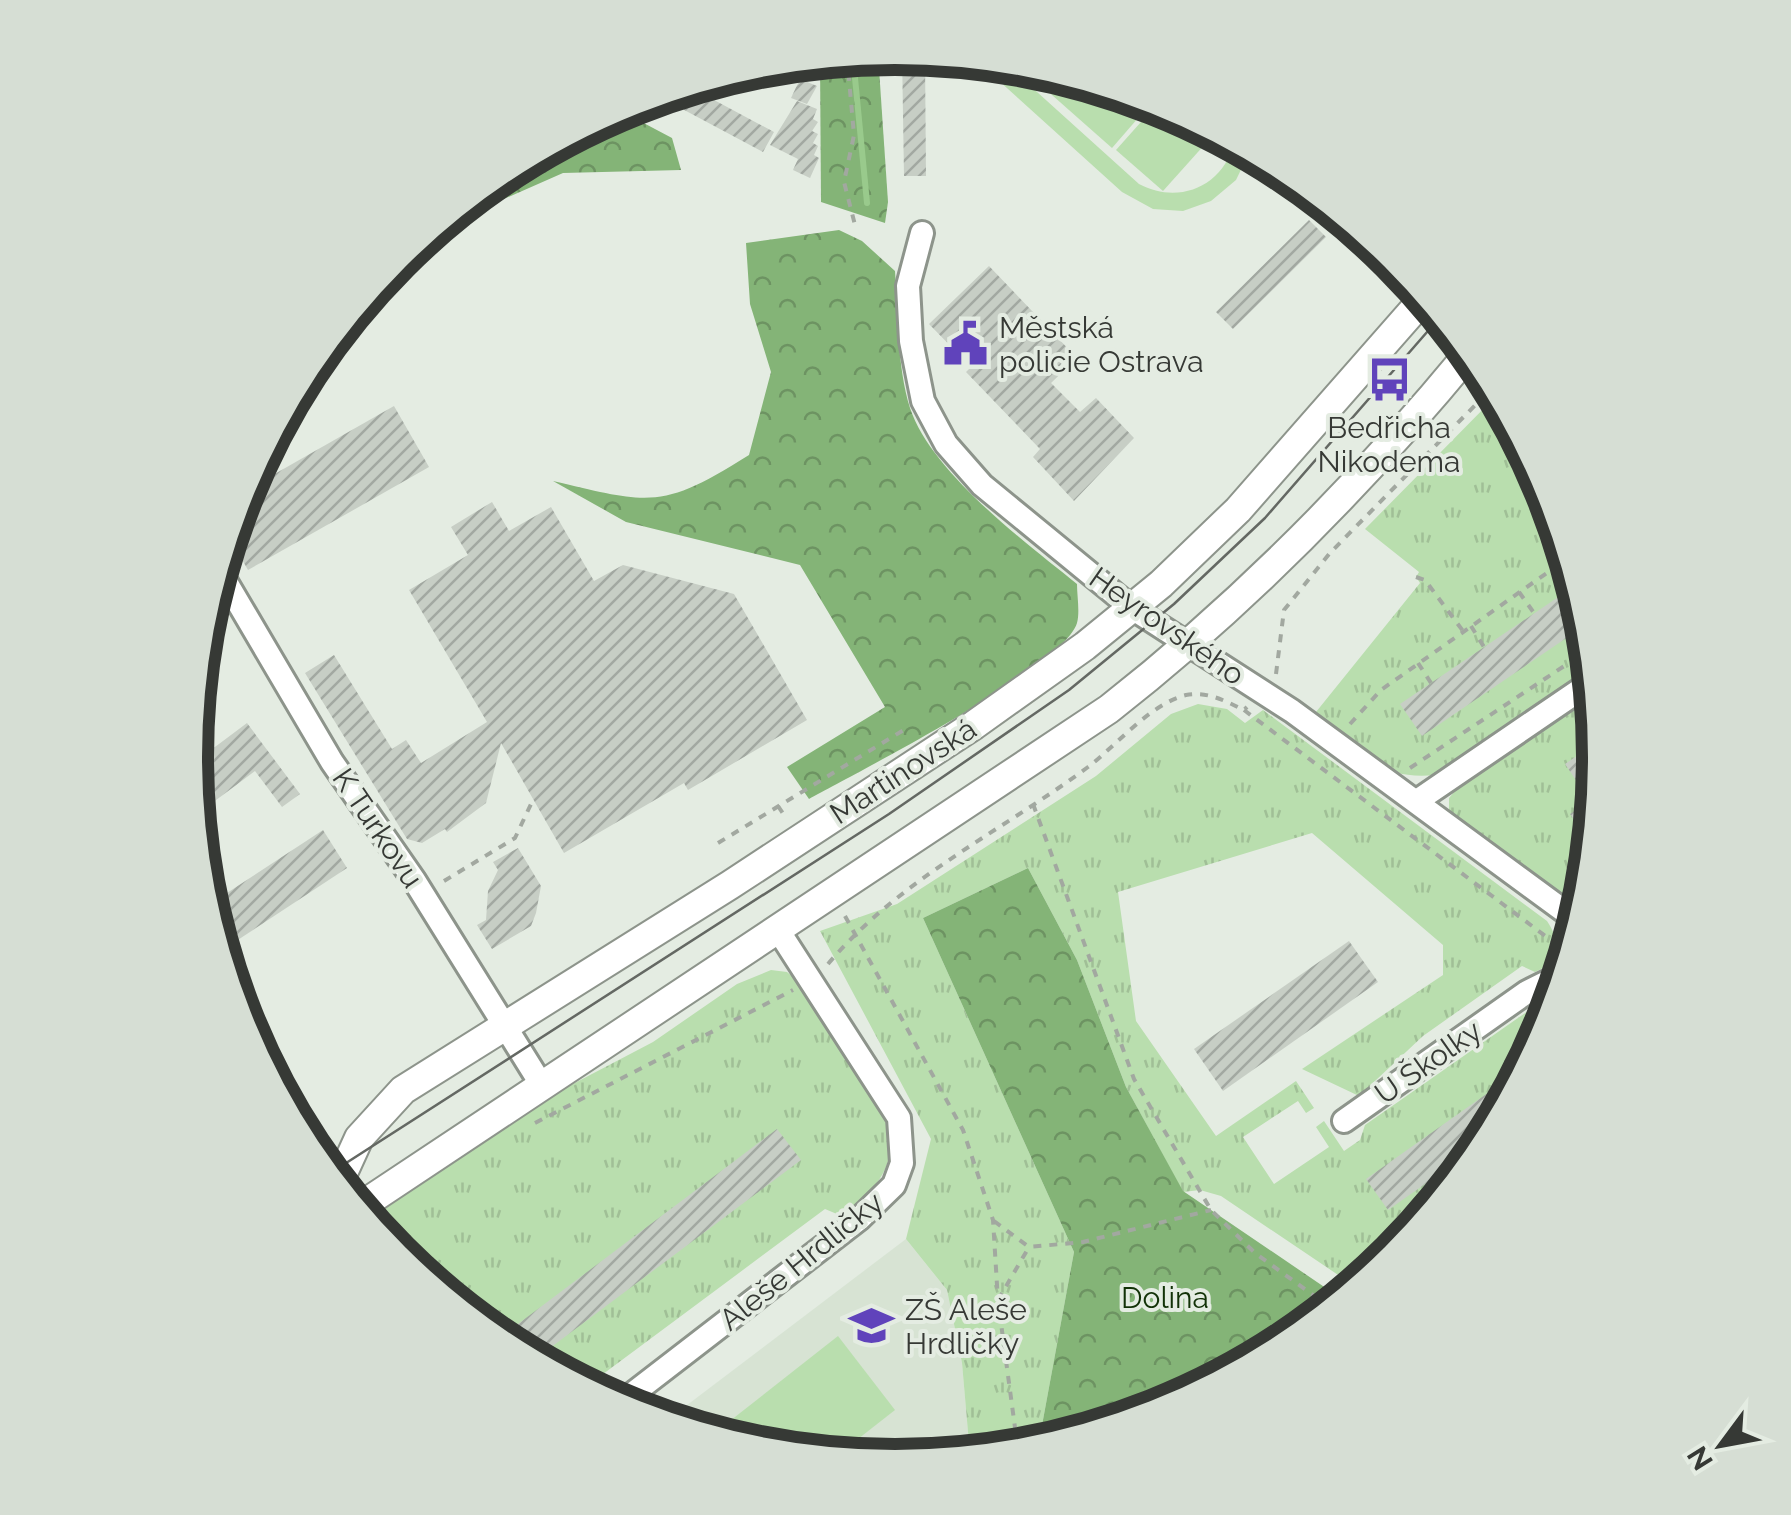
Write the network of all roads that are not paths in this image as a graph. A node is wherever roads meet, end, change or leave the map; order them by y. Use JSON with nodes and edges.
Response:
{"nodes":[{"id":1,"x":922,"y":233,"type":"dead end"},
{"id":2,"x":1415,"y":308,"type":"edge"},
{"id":3,"x":1459,"y":364,"type":"edge"},
{"id":4,"x":229,"y":587,"type":"edge"},
{"id":5,"x":1132,"y":608,"type":"junction"},
{"id":6,"x":1190,"y":644,"type":"junction"},
{"id":7,"x":1579,"y":690,"type":"edge"},
{"id":8,"x":1417,"y":800,"type":"junction"},
{"id":9,"x":1565,"y":912,"type":"edge"},
{"id":10,"x":778,"y":930,"type":"junction"},
{"id":11,"x":1545,"y":983,"type":"edge"},
{"id":12,"x":506,"y":1028,"type":"junction"},
{"id":13,"x":541,"y":1084,"type":"junction"},
{"id":14,"x":1344,"y":1121,"type":"dead end"},
{"id":15,"x":345,"y":1169,"type":"edge"},
{"id":16,"x":370,"y":1200,"type":"edge"},
{"id":17,"x":633,"y":1393,"type":"edge"}],
"edges":[{"from":1,"to":5,"type":"street","name":"Heyrovského"},
{"from":2,"to":5,"type":"street","name":"Martinovská"},
{"from":3,"to":6,"type":"street"},
{"from":4,"to":12,"type":"street","name":"K Turkovu"},
{"from":5,"to":6,"type":"street","name":"Heyrovského"},
{"from":5,"to":12,"type":"street","name":"Martinovská"},
{"from":6,"to":8,"type":"street","name":"Heyrovského"},
{"from":6,"to":10,"type":"street"},
{"from":7,"to":8,"type":"street"},
{"from":8,"to":9,"type":"street","name":"Heyrovského"},
{"from":10,"to":13,"type":"street"},
{"from":10,"to":17,"type":"street","name":"Aleše Hrdličky"},
{"from":11,"to":14,"type":"street","name":"U Školky"},
{"from":12,"to":13,"type":"street","name":"K Turkovu"},
{"from":12,"to":15,"type":"street","name":"Martinovská"},
{"from":13,"to":16,"type":"street"}]}
